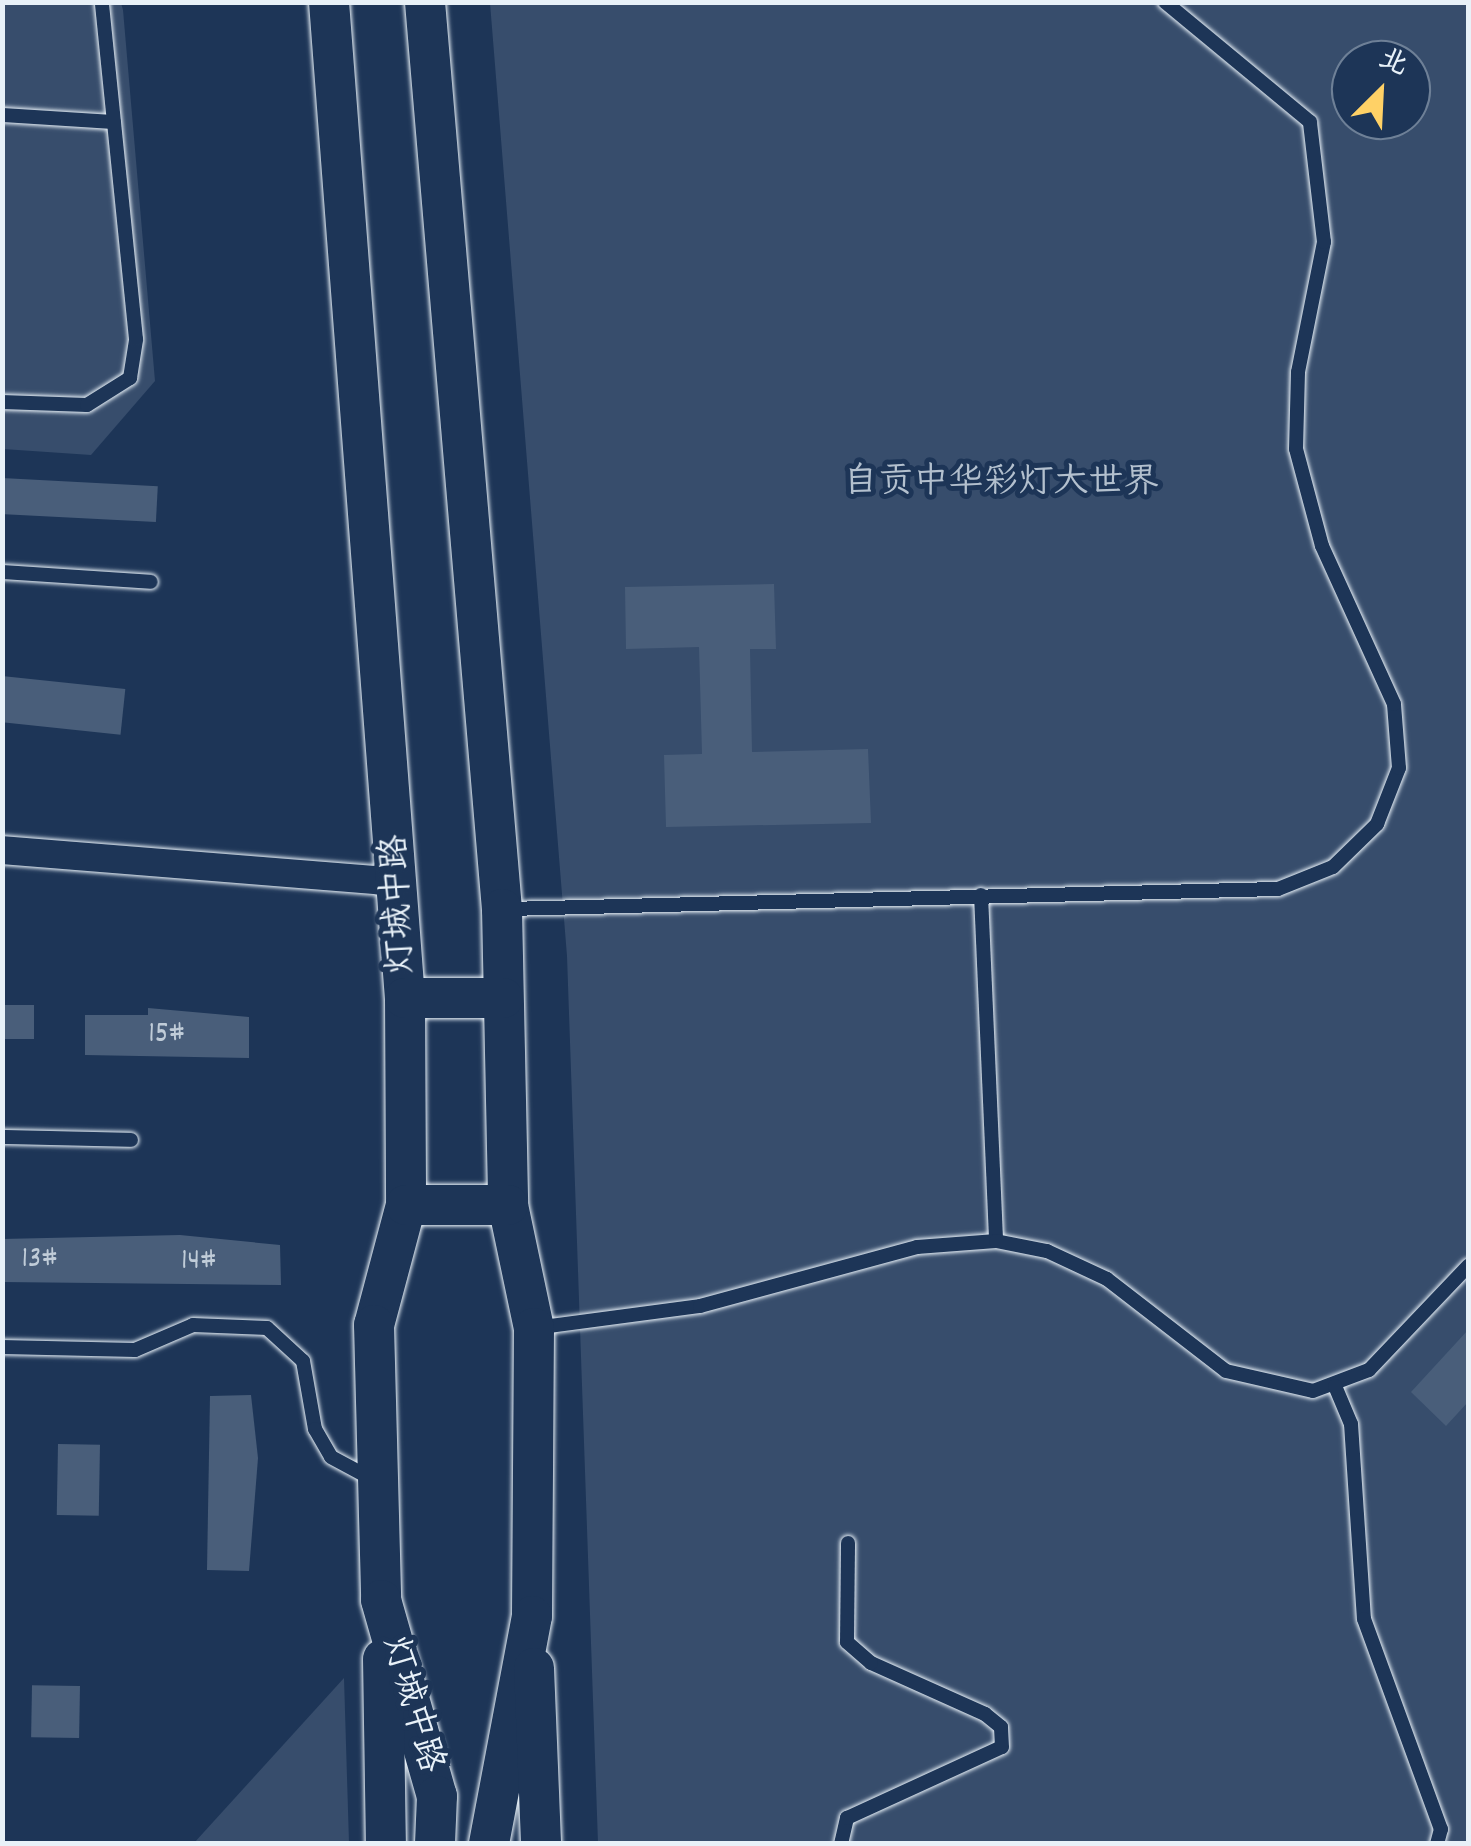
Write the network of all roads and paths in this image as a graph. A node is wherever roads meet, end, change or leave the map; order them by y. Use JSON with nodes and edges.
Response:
{"nodes":[{"id":1,"x":102,"y":2,"type":"edge"},
{"id":2,"x":328,"y":2,"type":"edge"},
{"id":3,"x":424,"y":2,"type":"edge"},
{"id":4,"x":1165,"y":2,"type":"edge"},
{"id":5,"x":2,"y":115,"type":"edge"},
{"id":6,"x":114,"y":122,"type":"junction"},
{"id":7,"x":2,"y":402,"type":"edge"},
{"id":8,"x":2,"y":572,"type":"edge"},
{"id":9,"x":152,"y":582,"type":"dead end"},
{"id":10,"x":2,"y":850,"type":"edge"},
{"id":11,"x":401,"y":882,"type":"junction"},
{"id":12,"x":981,"y":896,"type":"junction"},
{"id":13,"x":502,"y":909,"type":"junction"},
{"id":14,"x":404,"y":998,"type":"junction"},
{"id":15,"x":503,"y":998,"type":"junction"},
{"id":16,"x":2,"y":1137,"type":"edge"},
{"id":17,"x":132,"y":1140,"type":"dead end"},
{"id":18,"x":508,"y":1204,"type":"junction"},
{"id":19,"x":406,"y":1205,"type":"junction"},
{"id":20,"x":996,"y":1241,"type":"junction"},
{"id":21,"x":1468,"y":1266,"type":"edge"},
{"id":22,"x":534,"y":1328,"type":"junction"},
{"id":23,"x":2,"y":1347,"type":"edge"},
{"id":24,"x":1335,"y":1386,"type":"junction"},
{"id":25,"x":377,"y":1480,"type":"junction"},
{"id":26,"x":848,"y":1543,"type":"dead end"},
{"id":27,"x":382,"y":1600,"type":"junction"},
{"id":28,"x":532,"y":1616,"type":"junction"},
{"id":29,"x":386,"y":1844,"type":"edge"},
{"id":30,"x":435,"y":1844,"type":"edge"},
{"id":31,"x":489,"y":1844,"type":"edge"},
{"id":32,"x":542,"y":1844,"type":"edge"},
{"id":33,"x":841,"y":1844,"type":"edge"},
{"id":34,"x":1437,"y":1844,"type":"edge"}],
"edges":[{"from":1,"to":6,"type":"lane"},
{"from":2,"to":11,"type":"main road","name":"灯城中路"},
{"from":3,"to":13,"type":"main road","name":"灯城中路"},
{"from":4,"to":12,"type":"lane"},
{"from":5,"to":6,"type":"lane"},
{"from":6,"to":7,"type":"lane"},
{"from":8,"to":9,"type":"lane"},
{"from":10,"to":11,"type":"street"},
{"from":11,"to":14,"type":"main road","name":"灯城中路"},
{"from":12,"to":13,"type":"lane"},
{"from":12,"to":20,"type":"lane"},
{"from":13,"to":15,"type":"main road","name":"灯城中路"},
{"from":14,"to":15,"type":"main road"},
{"from":14,"to":19,"type":"main road","name":"灯城中路"},
{"from":15,"to":18,"type":"main road","name":"灯城中路"},
{"from":16,"to":17,"type":"lane"},
{"from":18,"to":19,"type":"main road"},
{"from":18,"to":22,"type":"main road","name":"灯城中路"},
{"from":19,"to":25,"type":"main road","name":"灯城中路"},
{"from":20,"to":22,"type":"lane"},
{"from":20,"to":24,"type":"lane"},
{"from":21,"to":24,"type":"lane"},
{"from":22,"to":28,"type":"main road","name":"灯城中路"},
{"from":23,"to":25,"type":"lane"},
{"from":24,"to":34,"type":"lane"},
{"from":25,"to":27,"type":"main road","name":"灯城中路"},
{"from":26,"to":33,"type":"lane"},
{"from":27,"to":29,"type":"main road"},
{"from":27,"to":30,"type":"main road","name":"灯城中路"},
{"from":28,"to":31,"type":"main road","name":"灯城中路"},
{"from":28,"to":32,"type":"main road"}]}
